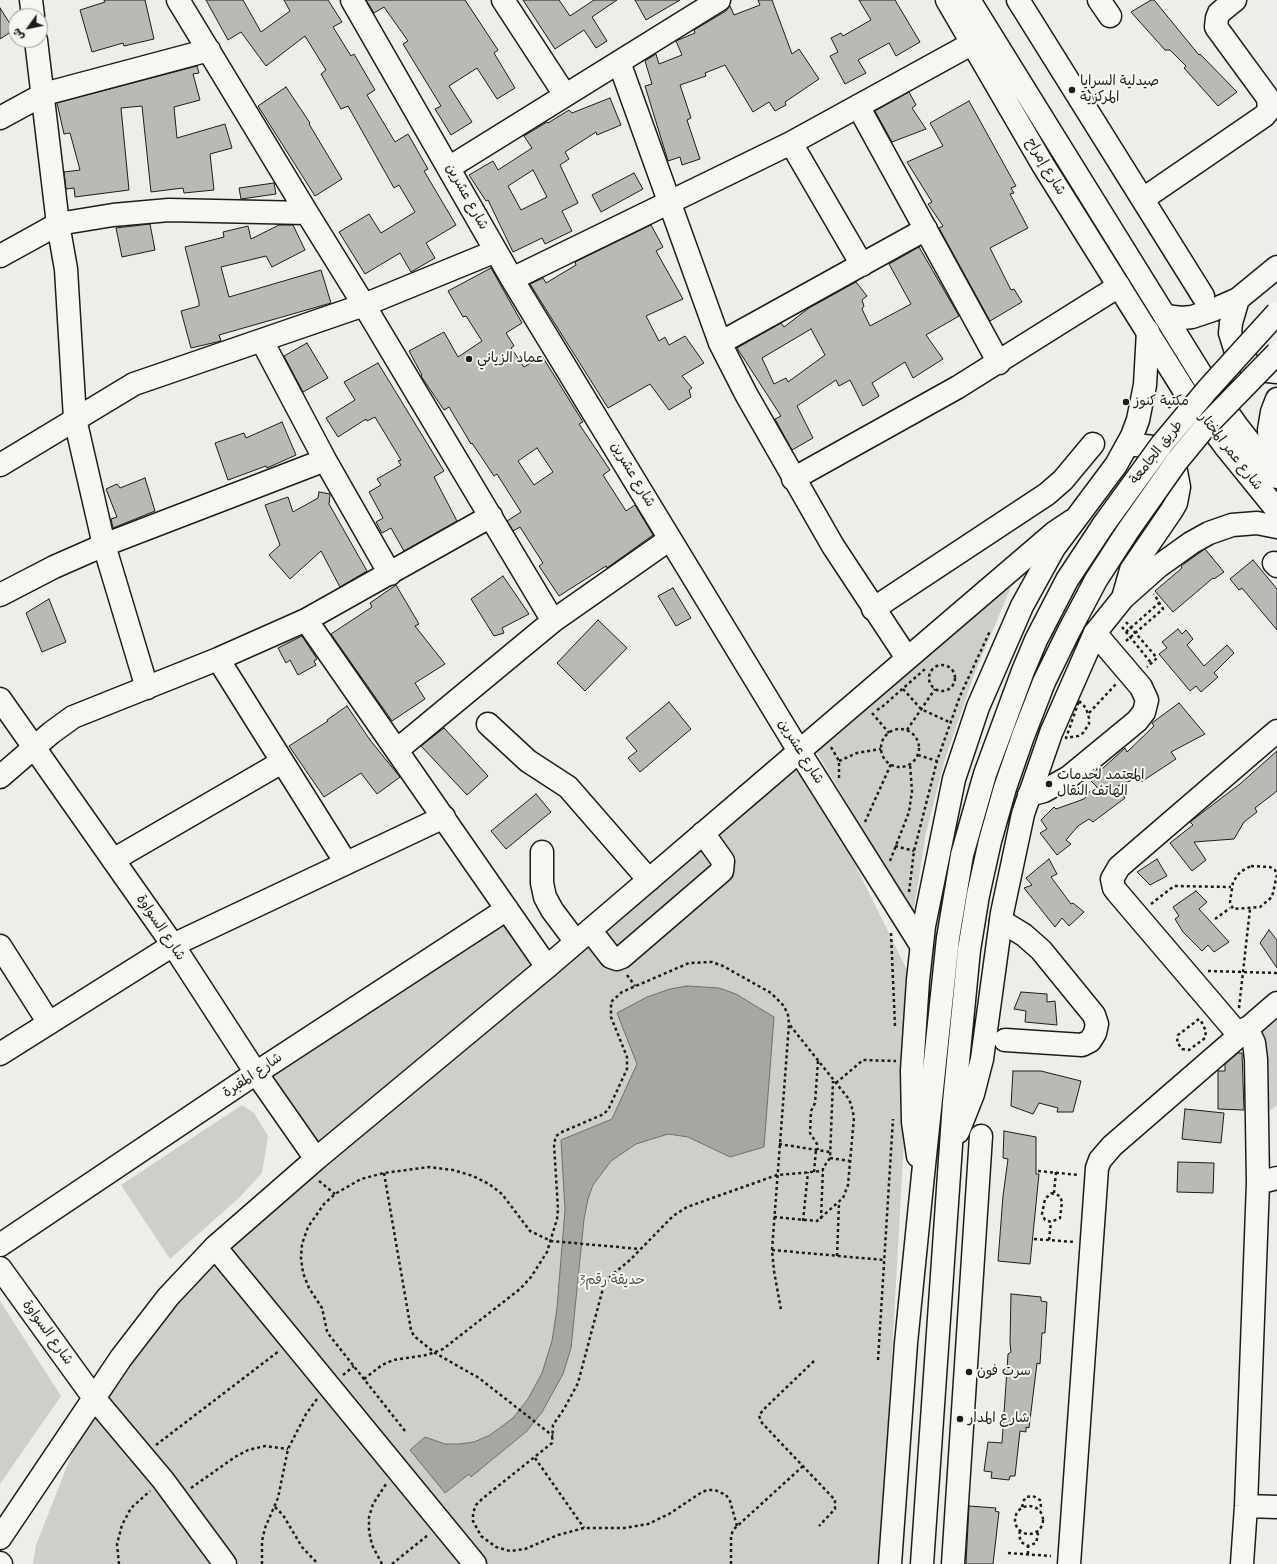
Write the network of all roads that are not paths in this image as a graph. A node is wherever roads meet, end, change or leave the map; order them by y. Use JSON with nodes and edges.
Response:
{"nodes":[{"id":1,"x":178,"y":0,"type":"edge"},
{"id":2,"x":352,"y":0,"type":"edge"},
{"id":3,"x":503,"y":0,"type":"edge"},
{"id":4,"x":719,"y":0,"type":"edge"},
{"id":5,"x":948,"y":0,"type":"edge"},
{"id":6,"x":969,"y":0,"type":"edge"},
{"id":7,"x":1018,"y":0,"type":"edge"},
{"id":8,"x":1235,"y":0,"type":"edge"},
{"id":9,"x":973,"y":43,"type":"junction"},
{"id":10,"x":37,"y":48,"type":"edge"},
{"id":11,"x":209,"y":50,"type":"junction"},
{"id":12,"x":619,"y":62,"type":"junction"},
{"id":13,"x":44,"y":94,"type":"junction"},
{"id":14,"x":565,"y":95,"type":"junction"},
{"id":15,"x":858,"y":106,"type":"junction"},
{"id":16,"x":0,"y":118,"type":"edge"},
{"id":17,"x":791,"y":143,"type":"junction"},
{"id":18,"x":450,"y":167,"type":"junction"},
{"id":19,"x":1143,"y":199,"type":"junction"},
{"id":20,"x":669,"y":203,"type":"junction"},
{"id":21,"x":306,"y":213,"type":"junction"},
{"id":22,"x":58,"y":224,"type":"junction"},
{"id":23,"x":926,"y":229,"type":"junction"},
{"id":24,"x":496,"y":251,"type":"junction"},
{"id":25,"x":0,"y":256,"type":"edge"},
{"id":26,"x":862,"y":264,"type":"junction"},
{"id":27,"x":1277,"y":267,"type":"edge"},
{"id":28,"x":512,"y":279,"type":"junction"},
{"id":29,"x":1118,"y":286,"type":"junction"},
{"id":30,"x":1203,"y":296,"type":"dead end"},
{"id":31,"x":1238,"y":299,"type":"junction"},
{"id":32,"x":364,"y":305,"type":"junction"},
{"id":33,"x":1277,"y":312,"type":"edge"},
{"id":34,"x":1165,"y":316,"type":"junction"},
{"id":35,"x":1148,"y":331,"type":"junction"},
{"id":36,"x":262,"y":341,"type":"junction"},
{"id":37,"x":720,"y":343,"type":"junction"},
{"id":38,"x":1277,"y":353,"type":"edge"},
{"id":39,"x":1000,"y":362,"type":"junction"},
{"id":40,"x":1277,"y":372,"type":"edge"},
{"id":41,"x":1277,"y":399,"type":"edge"},
{"id":42,"x":74,"y":419,"type":"junction"},
{"id":43,"x":1093,"y":444,"type":"dead end"},
{"id":44,"x":1128,"y":444,"type":"junction"},
{"id":45,"x":325,"y":460,"type":"junction"},
{"id":46,"x":0,"y":465,"type":"edge"},
{"id":47,"x":1277,"y":473,"type":"edge"},
{"id":48,"x":1277,"y":477,"type":"edge"},
{"id":49,"x":793,"y":479,"type":"junction"},
{"id":50,"x":1277,"y":510,"type":"edge"},
{"id":51,"x":491,"y":516,"type":"junction"},
{"id":52,"x":1075,"y":520,"type":"junction"},
{"id":53,"x":1277,"y":527,"type":"edge"},
{"id":54,"x":670,"y":539,"type":"junction"},
{"id":55,"x":104,"y":545,"type":"junction"},
{"id":56,"x":390,"y":574,"type":"junction"},
{"id":57,"x":0,"y":595,"type":"edge"},
{"id":58,"x":1123,"y":598,"type":"junction"},
{"id":59,"x":873,"y":609,"type":"junction"},
{"id":60,"x":306,"y":620,"type":"junction"},
{"id":61,"x":553,"y":621,"type":"junction"},
{"id":62,"x":1095,"y":633,"type":"junction"},
{"id":63,"x":218,"y":659,"type":"junction"},
{"id":64,"x":916,"y":661,"type":"junction"},
{"id":65,"x":147,"y":688,"type":"junction"},
{"id":66,"x":0,"y":699,"type":"edge"},
{"id":67,"x":488,"y":724,"type":"dead end"},
{"id":68,"x":1277,"y":731,"type":"edge"},
{"id":69,"x":34,"y":747,"type":"junction"},
{"id":70,"x":397,"y":750,"type":"junction"},
{"id":71,"x":799,"y":751,"type":"junction"},
{"id":72,"x":282,"y":762,"type":"junction"},
{"id":73,"x":0,"y":777,"type":"edge"},
{"id":74,"x":1029,"y":795,"type":"junction"},
{"id":75,"x":444,"y":817,"type":"junction"},
{"id":76,"x":703,"y":833,"type":"junction"},
{"id":77,"x":542,"y":852,"type":"dead end"},
{"id":78,"x":113,"y":860,"type":"junction"},
{"id":79,"x":346,"y":863,"type":"junction"},
{"id":80,"x":648,"y":880,"type":"junction"},
{"id":81,"x":507,"y":909,"type":"junction"},
{"id":82,"x":1001,"y":921,"type":"junction"},
{"id":83,"x":583,"y":936,"type":"junction"},
{"id":84,"x":173,"y":945,"type":"junction"},
{"id":85,"x":921,"y":945,"type":"junction"},
{"id":86,"x":0,"y":946,"type":"edge"},
{"id":87,"x":547,"y":967,"type":"junction"},
{"id":88,"x":1277,"y":1003,"type":"edge"},
{"id":89,"x":49,"y":1022,"type":"junction"},
{"id":90,"x":1241,"y":1032,"type":"junction"},
{"id":91,"x":1005,"y":1040,"type":"dead end"},
{"id":92,"x":0,"y":1054,"type":"edge"},
{"id":93,"x":256,"y":1073,"type":"junction"},
{"id":94,"x":981,"y":1136,"type":"dead end"},
{"id":95,"x":951,"y":1145,"type":"junction"},
{"id":96,"x":316,"y":1160,"type":"junction"},
{"id":97,"x":923,"y":1175,"type":"junction"},
{"id":98,"x":1268,"y":1180,"type":"edge"},
{"id":99,"x":0,"y":1245,"type":"edge"},
{"id":100,"x":215,"y":1247,"type":"junction"},
{"id":101,"x":0,"y":1268,"type":"edge"},
{"id":102,"x":94,"y":1398,"type":"junction"},
{"id":103,"x":1246,"y":1506,"type":"junction"},
{"id":104,"x":1277,"y":1507,"type":"edge"},
{"id":105,"x":0,"y":1538,"type":"edge"},
{"id":106,"x":1070,"y":1561,"type":"edge"},
{"id":107,"x":225,"y":1564,"type":"edge"},
{"id":108,"x":475,"y":1564,"type":"edge"},
{"id":109,"x":890,"y":1564,"type":"edge"},
{"id":110,"x":922,"y":1564,"type":"edge"},
{"id":111,"x":953,"y":1564,"type":"edge"},
{"id":112,"x":1242,"y":1564,"type":"edge"}],
"edges":[{"from":1,"to":11,"type":"main road"},
{"from":2,"to":18,"type":"main road","name":"شارع عشرين"},
{"from":3,"to":14,"type":"main road"},
{"from":4,"to":12,"type":"main road"},
{"from":5,"to":9,"type":"main road","name":"شارع إمراح"},
{"from":6,"to":34,"type":"main road","name":"شارع إمراح"},
{"from":7,"to":19,"type":"main road"},
{"from":8,"to":19,"type":"main road"},
{"from":9,"to":15,"type":"main road"},
{"from":9,"to":29,"type":"main road","name":"شارع إمراح"},
{"from":10,"to":13,"type":"main road"},
{"from":11,"to":13,"type":"main road"},
{"from":11,"to":21,"type":"main road"},
{"from":12,"to":14,"type":"main road"},
{"from":12,"to":20,"type":"main road"},
{"from":13,"to":16,"type":"main road"},
{"from":13,"to":22,"type":"main road"},
{"from":14,"to":18,"type":"main road"},
{"from":15,"to":17,"type":"main road"},
{"from":15,"to":23,"type":"main road"},
{"from":17,"to":20,"type":"main road"},
{"from":17,"to":26,"type":"main road"},
{"from":18,"to":24,"type":"main road","name":"شارع عشرين"},
{"from":19,"to":30,"type":"main road"},
{"from":20,"to":28,"type":"main road"},
{"from":20,"to":37,"type":"main road"},
{"from":21,"to":22,"type":"main road"},
{"from":21,"to":32,"type":"main road"},
{"from":22,"to":25,"type":"main road"},
{"from":22,"to":42,"type":"main road"},
{"from":23,"to":26,"type":"main road"},
{"from":23,"to":39,"type":"main road"},
{"from":24,"to":28,"type":"main road","name":"شارع عشرين"},
{"from":24,"to":32,"type":"main road"},
{"from":26,"to":37,"type":"main road"},
{"from":27,"to":31,"type":"main road"},
{"from":28,"to":54,"type":"main road","name":"شارع عشرين"},
{"from":29,"to":35,"type":"main road","name":"شارع إمراح"},
{"from":29,"to":39,"type":"main road"},
{"from":31,"to":34,"type":"main road"},
{"from":31,"to":40,"type":"main road"},
{"from":32,"to":36,"type":"main road"},
{"from":32,"to":51,"type":"main road"},
{"from":33,"to":97,"type":"main road","name":"طريق الجامعة","bridge":true},
{"from":34,"to":48,"type":"main road","name":"شارع عمر المختار"},
{"from":35,"to":44,"type":"main road"},
{"from":35,"to":50,"type":"main road","name":"شارع عمر المختار"},
{"from":36,"to":42,"type":"main road"},
{"from":36,"to":45,"type":"main road"},
{"from":37,"to":49,"type":"main road"},
{"from":38,"to":95,"type":"main road","bridge":true},
{"from":39,"to":49,"type":"main road"},
{"from":41,"to":47,"type":"main road"},
{"from":42,"to":46,"type":"main road"},
{"from":42,"to":55,"type":"main road"},
{"from":43,"to":59,"type":"main road"},
{"from":44,"to":52,"type":"main road"},
{"from":44,"to":58,"type":"main road"},
{"from":45,"to":55,"type":"main road"},
{"from":45,"to":56,"type":"main road"},
{"from":49,"to":59,"type":"main road"},
{"from":51,"to":56,"type":"main road"},
{"from":51,"to":61,"type":"main road"},
{"from":52,"to":64,"type":"main road"},
{"from":52,"to":85,"type":"main road"},
{"from":53,"to":58,"type":"main road"},
{"from":54,"to":61,"type":"main road"},
{"from":54,"to":71,"type":"main road","name":"شارع عشرين"},
{"from":55,"to":57,"type":"main road"},
{"from":55,"to":65,"type":"main road"},
{"from":56,"to":60,"type":"main road"},
{"from":58,"to":62,"type":"main road"},
{"from":59,"to":64,"type":"main road"},
{"from":60,"to":63,"type":"main road"},
{"from":60,"to":70,"type":"main road"},
{"from":61,"to":70,"type":"main road"},
{"from":62,"to":74,"type":"main road"},
{"from":62,"to":74,"type":"main road"},
{"from":63,"to":65,"type":"main road"},
{"from":63,"to":72,"type":"main road"},
{"from":64,"to":71,"type":"main road"},
{"from":65,"to":69,"type":"main road"},
{"from":66,"to":69,"type":"main road","name":"شارع السواوة"},
{"from":67,"to":80,"type":"main road"},
{"from":68,"to":90,"type":"main road"},
{"from":69,"to":73,"type":"main road"},
{"from":69,"to":78,"type":"main road","name":"شارع السواوة"},
{"from":70,"to":75,"type":"main road"},
{"from":71,"to":76,"type":"main road"},
{"from":71,"to":85,"type":"main road","name":"شارع عشرين"},
{"from":72,"to":78,"type":"main road"},
{"from":72,"to":79,"type":"main road"},
{"from":74,"to":82,"type":"main road"},
{"from":75,"to":79,"type":"main road"},
{"from":75,"to":81,"type":"main road"},
{"from":76,"to":80,"type":"main road"},
{"from":76,"to":83,"type":"main road"},
{"from":77,"to":83,"type":"main road"},
{"from":78,"to":84,"type":"main road","name":"شارع السواوة"},
{"from":79,"to":84,"type":"main road"},
{"from":80,"to":83,"type":"main road"},
{"from":81,"to":87,"type":"main road"},
{"from":81,"to":93,"type":"main road","name":"شارع المقبرة"},
{"from":82,"to":91,"type":"main road"},
{"from":82,"to":95,"type":"main road"},
{"from":83,"to":87,"type":"main road"},
{"from":84,"to":89,"type":"main road"},
{"from":84,"to":93,"type":"main road","name":"شارع السواوة"},
{"from":85,"to":97,"type":"main road"},
{"from":86,"to":89,"type":"main road"},
{"from":87,"to":96,"type":"main road"},
{"from":88,"to":90,"type":"main road"},
{"from":89,"to":92,"type":"main road"},
{"from":90,"to":98,"type":"main road"},
{"from":90,"to":106,"type":"main road"},
{"from":93,"to":96,"type":"main road","name":"شارع السواوة"},
{"from":93,"to":99,"type":"main road","name":"شارع المقبرة"},
{"from":94,"to":111,"type":"main road"},
{"from":95,"to":110,"type":"main road"},
{"from":96,"to":100,"type":"main road"},
{"from":97,"to":109,"type":"main road","name":"طريق الجامعة"},
{"from":98,"to":103,"type":"main road"},
{"from":100,"to":102,"type":"main road"},
{"from":100,"to":108,"type":"main road"},
{"from":101,"to":102,"type":"main road","name":"شارع السواوة"},
{"from":102,"to":105,"type":"main road"},
{"from":102,"to":107,"type":"main road","name":"شارع السواوة"},
{"from":103,"to":104,"type":"main road"},
{"from":103,"to":112,"type":"main road"}]}
